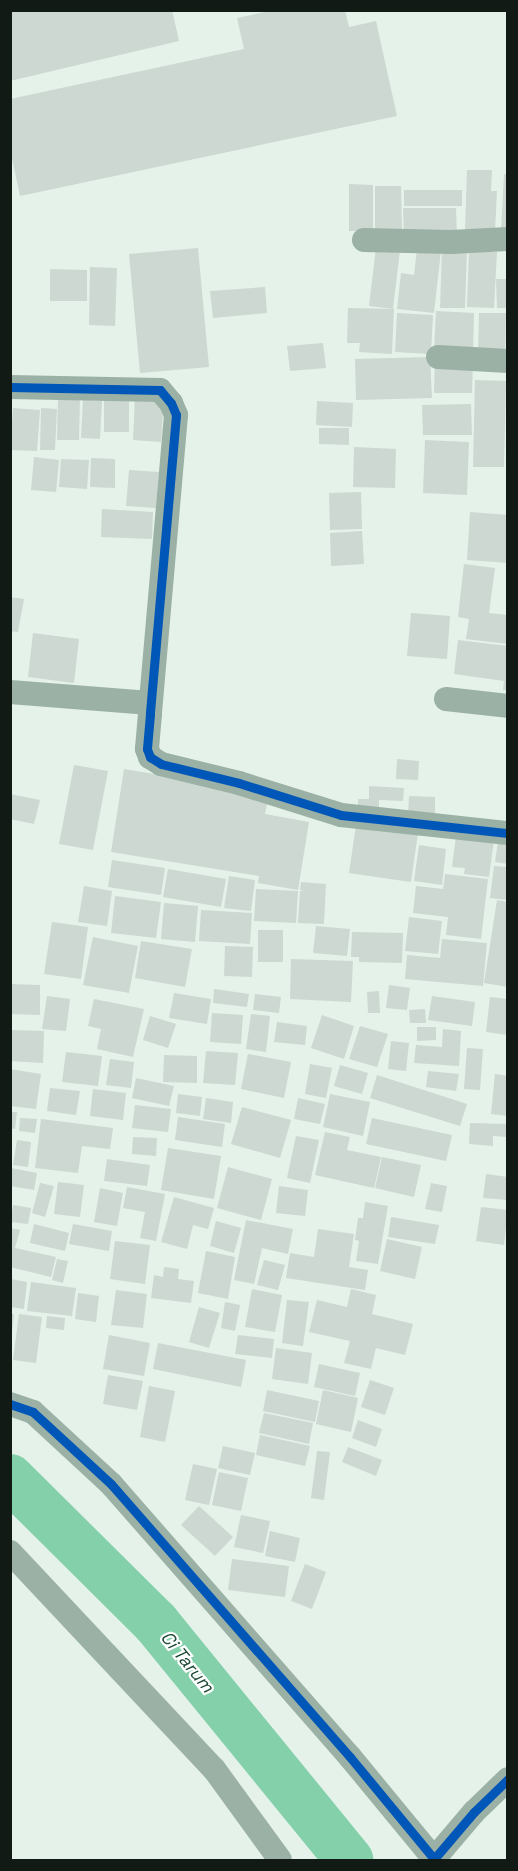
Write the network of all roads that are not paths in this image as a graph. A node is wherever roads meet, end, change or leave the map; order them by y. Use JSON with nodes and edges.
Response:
{"nodes":[{"id":1,"x":507,"y":239,"type":"edge"},
{"id":2,"x":364,"y":240,"type":"dead end"},
{"id":3,"x":438,"y":357,"type":"dead end"},
{"id":4,"x":507,"y":361,"type":"edge"},
{"id":5,"x":10,"y":387,"type":"edge"},
{"id":6,"x":10,"y":692,"type":"edge"},
{"id":7,"x":446,"y":699,"type":"dead end"},
{"id":8,"x":150,"y":703,"type":"junction"},
{"id":9,"x":507,"y":706,"type":"edge"},
{"id":10,"x":507,"y":833,"type":"edge"},
{"id":11,"x":10,"y":1404,"type":"edge"},
{"id":12,"x":10,"y":1552,"type":"edge"},
{"id":13,"x":507,"y":1779,"type":"edge"},
{"id":14,"x":280,"y":1860,"type":"edge"}],
"edges":[{"from":1,"to":2,"type":"street"},
{"from":3,"to":4,"type":"street"},
{"from":5,"to":8,"type":"street"},
{"from":6,"to":8,"type":"street"},
{"from":7,"to":9,"type":"street"},
{"from":8,"to":10,"type":"street"},
{"from":11,"to":13,"type":"street"},
{"from":12,"to":14,"type":"street"}]}
